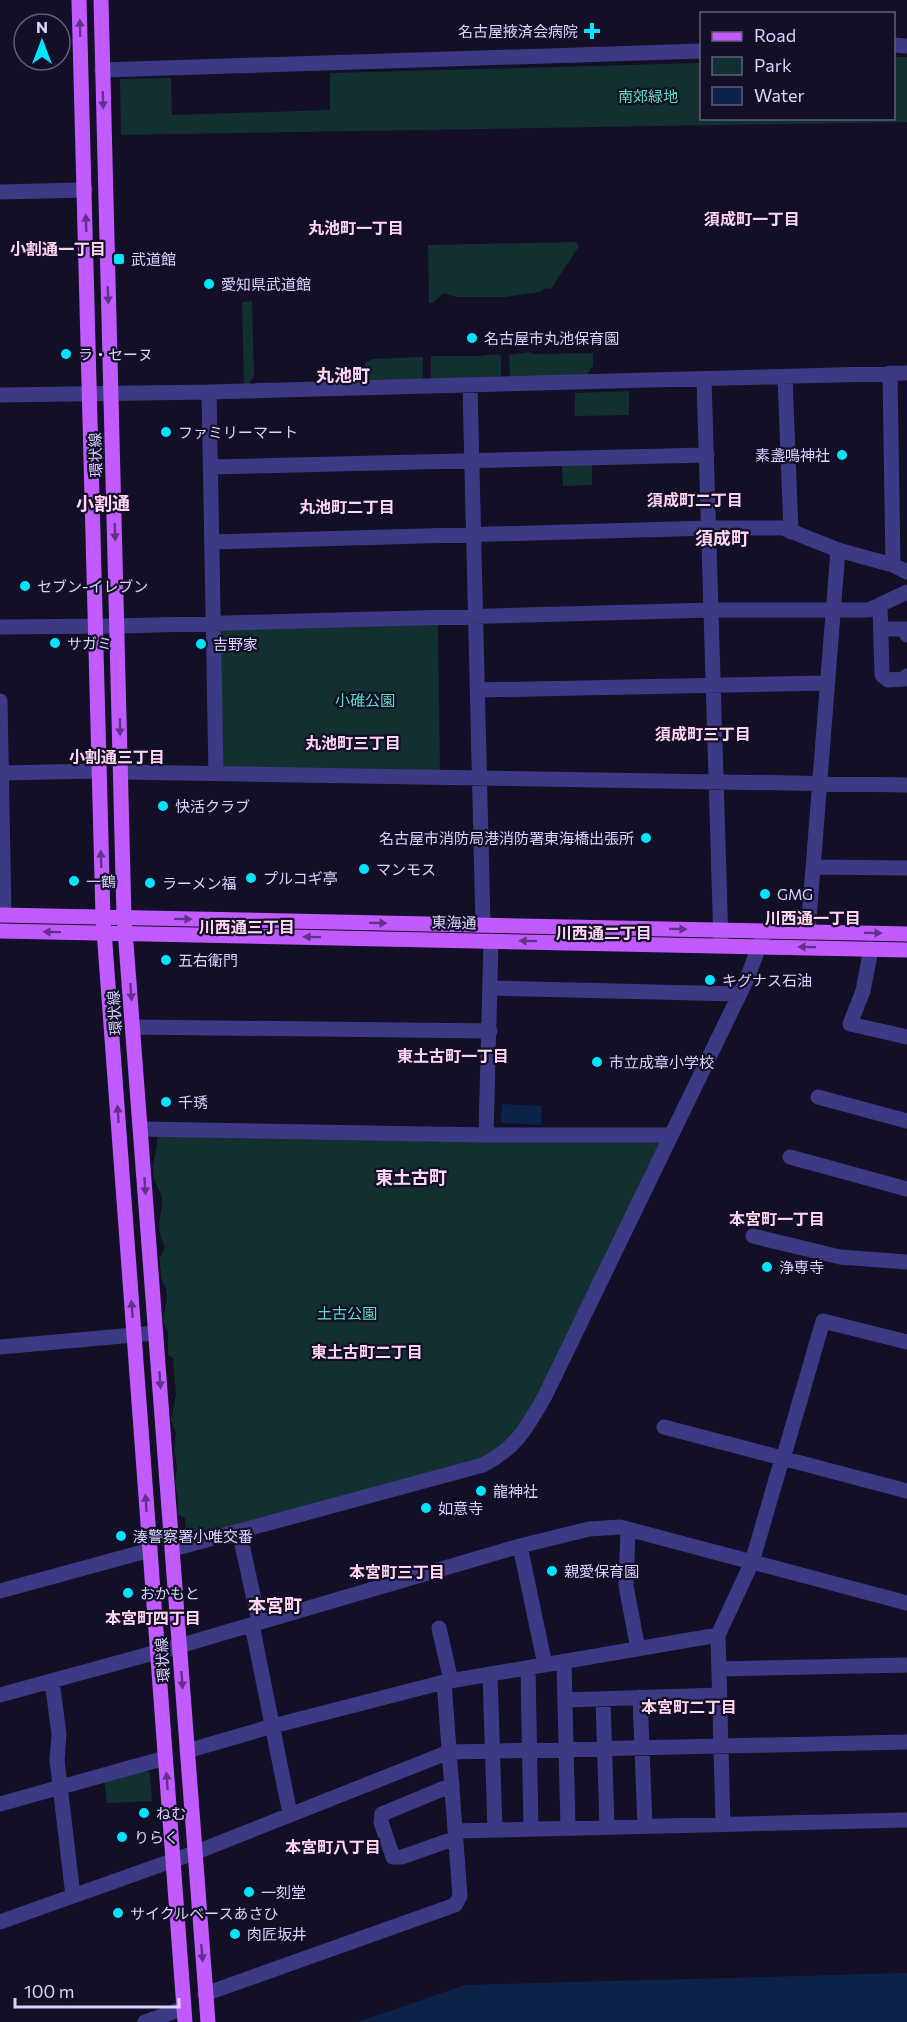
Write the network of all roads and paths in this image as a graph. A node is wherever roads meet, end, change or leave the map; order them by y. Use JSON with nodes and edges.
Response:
{"nodes":[{"id":1,"x":80,"y":0,"type":"edge"},
{"id":2,"x":101,"y":0,"type":"edge"},
{"id":3,"x":700,"y":51,"type":"edge"},
{"id":4,"x":102,"y":70,"type":"junction"},
{"id":5,"x":85,"y":190,"type":"junction"},
{"id":6,"x":0,"y":192,"type":"edge"},
{"id":7,"x":907,"y":373,"type":"edge"},
{"id":8,"x":890,"y":374,"type":"junction"},
{"id":9,"x":785,"y":377,"type":"junction"},
{"id":10,"x":704,"y":379,"type":"junction"},
{"id":11,"x":470,"y":385,"type":"junction"},
{"id":12,"x":209,"y":392,"type":"junction"},
{"id":13,"x":90,"y":393,"type":"junction"},
{"id":14,"x":111,"y":394,"type":"junction"},
{"id":15,"x":0,"y":395,"type":"edge"},
{"id":16,"x":707,"y":455,"type":"junction"},
{"id":17,"x":472,"y":460,"type":"junction"},
{"id":18,"x":211,"y":467,"type":"junction"},
{"id":19,"x":709,"y":528,"type":"junction"},
{"id":20,"x":791,"y":532,"type":"junction"},
{"id":21,"x":474,"y":535,"type":"junction"},
{"id":22,"x":212,"y":542,"type":"junction"},
{"id":23,"x":838,"y":550,"type":"junction"},
{"id":24,"x":893,"y":565,"type":"junction"},
{"id":25,"x":907,"y":572,"type":"edge"},
{"id":26,"x":907,"y":592,"type":"edge"},
{"id":27,"x":880,"y":605,"type":"junction"},
{"id":28,"x":712,"y":610,"type":"junction"},
{"id":29,"x":832,"y":610,"type":"junction"},
{"id":30,"x":476,"y":615,"type":"junction"},
{"id":31,"x":213,"y":623,"type":"junction"},
{"id":32,"x":95,"y":625,"type":"junction"},
{"id":33,"x":117,"y":626,"type":"junction"},
{"id":34,"x":0,"y":627,"type":"edge"},
{"id":35,"x":881,"y":629,"type":"junction"},
{"id":36,"x":907,"y":635,"type":"edge"},
{"id":37,"x":907,"y":676,"type":"edge"},
{"id":38,"x":827,"y":683,"type":"junction"},
{"id":39,"x":714,"y":685,"type":"junction"},
{"id":40,"x":478,"y":690,"type":"junction"},
{"id":41,"x":0,"y":701,"type":"edge"},
{"id":42,"x":1,"y":766,"type":"edge"},
{"id":43,"x":98,"y":771,"type":"junction"},
{"id":44,"x":121,"y":772,"type":"junction"},
{"id":45,"x":216,"y":774,"type":"junction"},
{"id":46,"x":480,"y":780,"type":"junction"},
{"id":47,"x":716,"y":783,"type":"junction"},
{"id":48,"x":820,"y":784,"type":"junction"},
{"id":49,"x":907,"y":785,"type":"edge"},
{"id":50,"x":1,"y":836,"type":"edge"},
{"id":51,"x":814,"y":867,"type":"junction"},
{"id":52,"x":907,"y":868,"type":"edge"},
{"id":53,"x":2,"y":915,"type":"edge"},
{"id":54,"x":103,"y":917,"type":"junction"},
{"id":55,"x":124,"y":917,"type":"junction"},
{"id":56,"x":483,"y":925,"type":"junction"},
{"id":57,"x":0,"y":931,"type":"edge"},
{"id":58,"x":765,"y":931,"type":"junction"},
{"id":59,"x":808,"y":932,"type":"junction"},
{"id":60,"x":105,"y":933,"type":"junction"},
{"id":61,"x":126,"y":933,"type":"junction"},
{"id":62,"x":907,"y":934,"type":"edge"},
{"id":63,"x":721,"y":938,"type":"junction"},
{"id":64,"x":491,"y":940,"type":"junction"},
{"id":65,"x":758,"y":946,"type":"junction"},
{"id":66,"x":871,"y":949,"type":"junction"},
{"id":67,"x":907,"y":950,"type":"edge"},
{"id":68,"x":490,"y":988,"type":"junction"},
{"id":69,"x":739,"y":994,"type":"junction"},
{"id":70,"x":133,"y":1027,"type":"junction"},
{"id":71,"x":490,"y":1031,"type":"junction"},
{"id":72,"x":907,"y":1037,"type":"edge"},
{"id":73,"x":818,"y":1097,"type":"dead end"},
{"id":74,"x":907,"y":1120,"type":"edge"},
{"id":75,"x":141,"y":1129,"type":"junction"},
{"id":76,"x":486,"y":1135,"type":"junction"},
{"id":77,"x":670,"y":1135,"type":"junction"},
{"id":78,"x":790,"y":1157,"type":"dead end"},
{"id":79,"x":907,"y":1189,"type":"edge"},
{"id":80,"x":753,"y":1236,"type":"dead end"},
{"id":81,"x":907,"y":1262,"type":"edge"},
{"id":82,"x":156,"y":1333,"type":"junction"},
{"id":83,"x":134,"y":1334,"type":"junction"},
{"id":84,"x":907,"y":1342,"type":"edge"},
{"id":85,"x":0,"y":1347,"type":"edge"},
{"id":86,"x":664,"y":1427,"type":"dead end"},
{"id":87,"x":783,"y":1459,"type":"junction"},
{"id":88,"x":907,"y":1491,"type":"edge"},
{"id":89,"x":628,"y":1530,"type":"junction"},
{"id":90,"x":239,"y":1531,"type":"junction"},
{"id":91,"x":520,"y":1546,"type":"junction"},
{"id":92,"x":173,"y":1549,"type":"junction"},
{"id":93,"x":150,"y":1550,"type":"junction"},
{"id":94,"x":752,"y":1562,"type":"junction"},
{"id":95,"x":0,"y":1591,"type":"edge"},
{"id":96,"x":907,"y":1603,"type":"edge"},
{"id":97,"x":256,"y":1623,"type":"junction"},
{"id":98,"x":439,"y":1628,"type":"dead end"},
{"id":99,"x":718,"y":1635,"type":"junction"},
{"id":100,"x":179,"y":1646,"type":"junction"},
{"id":101,"x":638,"y":1649,"type":"junction"},
{"id":102,"x":157,"y":1652,"type":"junction"},
{"id":103,"x":564,"y":1661,"type":"junction"},
{"id":104,"x":545,"y":1665,"type":"junction"},
{"id":105,"x":907,"y":1665,"type":"edge"},
{"id":106,"x":528,"y":1668,"type":"junction"},
{"id":107,"x":719,"y":1669,"type":"junction"},
{"id":108,"x":490,"y":1674,"type":"junction"},
{"id":109,"x":52,"y":1681,"type":"junction"},
{"id":110,"x":448,"y":1681,"type":"junction"},
{"id":111,"x":0,"y":1695,"type":"edge"},
{"id":112,"x":719,"y":1695,"type":"junction"},
{"id":113,"x":640,"y":1697,"type":"junction"},
{"id":114,"x":603,"y":1698,"type":"junction"},
{"id":115,"x":565,"y":1700,"type":"junction"},
{"id":116,"x":273,"y":1726,"type":"junction"},
{"id":117,"x":907,"y":1742,"type":"edge"},
{"id":118,"x":721,"y":1746,"type":"junction"},
{"id":119,"x":642,"y":1748,"type":"junction"},
{"id":120,"x":604,"y":1749,"type":"junction"},
{"id":121,"x":529,"y":1750,"type":"junction"},
{"id":122,"x":566,"y":1750,"type":"junction"},
{"id":123,"x":187,"y":1751,"type":"junction"},
{"id":124,"x":493,"y":1751,"type":"junction"},
{"id":125,"x":449,"y":1752,"type":"junction"},
{"id":126,"x":165,"y":1758,"type":"junction"},
{"id":127,"x":452,"y":1785,"type":"junction"},
{"id":128,"x":61,"y":1786,"type":"junction"},
{"id":129,"x":0,"y":1804,"type":"edge"},
{"id":130,"x":290,"y":1814,"type":"junction"},
{"id":131,"x":907,"y":1820,"type":"edge"},
{"id":132,"x":723,"y":1824,"type":"junction"},
{"id":133,"x":645,"y":1826,"type":"junction"},
{"id":134,"x":607,"y":1827,"type":"junction"},
{"id":135,"x":568,"y":1828,"type":"junction"},
{"id":136,"x":531,"y":1829,"type":"junction"},
{"id":137,"x":495,"y":1830,"type":"junction"},
{"id":138,"x":455,"y":1834,"type":"junction"},
{"id":139,"x":194,"y":1853,"type":"junction"},
{"id":140,"x":173,"y":1861,"type":"junction"},
{"id":141,"x":73,"y":1896,"type":"junction"},
{"id":142,"x":0,"y":1922,"type":"edge"},
{"id":143,"x":205,"y":1994,"type":"junction"},
{"id":144,"x":184,"y":2015,"type":"edge"},
{"id":145,"x":145,"y":2022,"type":"edge"},
{"id":146,"x":208,"y":2022,"type":"edge"}],
"edges":[{"from":5,"to":1,"type":"main road","name":"環状線","one_way":true},
{"from":2,"to":4,"type":"main road","name":"環状線"},
{"from":3,"to":4,"type":"street"},
{"from":4,"to":14,"type":"main road","name":"環状線","one_way":true},
{"from":5,"to":6,"type":"street"},
{"from":13,"to":5,"type":"main road","name":"環状線","one_way":true},
{"from":7,"to":8,"type":"street"},
{"from":8,"to":9,"type":"street"},
{"from":8,"to":24,"type":"street"},
{"from":9,"to":10,"type":"street"},
{"from":9,"to":20,"type":"street"},
{"from":10,"to":11,"type":"street"},
{"from":10,"to":16,"type":"street"},
{"from":11,"to":12,"type":"street"},
{"from":11,"to":17,"type":"street"},
{"from":12,"to":14,"type":"street"},
{"from":12,"to":18,"type":"street"},
{"from":13,"to":14,"type":"street"},
{"from":13,"to":15,"type":"street"},
{"from":13,"to":32,"type":"main road","name":"環状線"},
{"from":14,"to":33,"type":"main road","name":"環状線","one_way":true},
{"from":16,"to":17,"type":"street"},
{"from":16,"to":19,"type":"street"},
{"from":17,"to":18,"type":"street"},
{"from":17,"to":21,"type":"street"},
{"from":18,"to":22,"type":"street"},
{"from":19,"to":20,"type":"street"},
{"from":19,"to":21,"type":"street"},
{"from":19,"to":28,"type":"street"},
{"from":20,"to":23,"type":"street"},
{"from":21,"to":22,"type":"street"},
{"from":21,"to":30,"type":"street"},
{"from":22,"to":31,"type":"street"},
{"from":23,"to":24,"type":"street"},
{"from":23,"to":29,"type":"street"},
{"from":24,"to":25,"type":"street"},
{"from":26,"to":27,"type":"street"},
{"from":27,"to":29,"type":"street"},
{"from":27,"to":35,"type":"street"},
{"from":28,"to":29,"type":"street"},
{"from":28,"to":30,"type":"street"},
{"from":28,"to":39,"type":"street"},
{"from":29,"to":38,"type":"street"},
{"from":30,"to":31,"type":"street"},
{"from":30,"to":40,"type":"street"},
{"from":31,"to":33,"type":"street"},
{"from":31,"to":45,"type":"street"},
{"from":32,"to":33,"type":"street"},
{"from":32,"to":34,"type":"street"},
{"from":32,"to":43,"type":"main road","name":"環状線"},
{"from":33,"to":44,"type":"main road","name":"環状線","one_way":true},
{"from":35,"to":36,"type":"street"},
{"from":35,"to":37,"type":"street"},
{"from":38,"to":39,"type":"street"},
{"from":38,"to":48,"type":"street"},
{"from":39,"to":40,"type":"street"},
{"from":39,"to":47,"type":"street"},
{"from":40,"to":46,"type":"street"},
{"from":41,"to":42,"type":"street"},
{"from":42,"to":43,"type":"street"},
{"from":42,"to":50,"type":"street"},
{"from":54,"to":43,"type":"main road","name":"環状線","one_way":true},
{"from":44,"to":45,"type":"street"},
{"from":44,"to":55,"type":"main road","name":"環状線"},
{"from":45,"to":46,"type":"street"},
{"from":46,"to":47,"type":"street"},
{"from":46,"to":56,"type":"street"},
{"from":47,"to":48,"type":"street"},
{"from":47,"to":63,"type":"street"},
{"from":48,"to":49,"type":"street"},
{"from":48,"to":51,"type":"street"},
{"from":50,"to":53,"type":"street"},
{"from":51,"to":52,"type":"street"},
{"from":51,"to":59,"type":"street"},
{"from":53,"to":54,"type":"main road"},
{"from":54,"to":55,"type":"main road"},
{"from":54,"to":60,"type":"main road","name":"環状線"},
{"from":55,"to":56,"type":"main road","one_way":true},
{"from":55,"to":61,"type":"main road","name":"環状線"},
{"from":56,"to":63,"type":"main road","one_way":true},
{"from":60,"to":57,"type":"main road","name":"東海通","one_way":true},
{"from":58,"to":59,"type":"main road"},
{"from":58,"to":63,"type":"main road"},
{"from":58,"to":65,"type":"street"},
{"from":59,"to":62,"type":"main road","one_way":true},
{"from":60,"to":61,"type":"main road","name":"東海通"},
{"from":83,"to":60,"type":"main road","name":"環状線","one_way":true},
{"from":64,"to":61,"type":"main road","name":"東海通","one_way":true},
{"from":61,"to":70,"type":"main road","name":"環状線","one_way":true},
{"from":63,"to":64,"type":"main road","name":"東海通","one_way":true},
{"from":63,"to":65,"type":"main road","name":"東海通"},
{"from":64,"to":68,"type":"street"},
{"from":66,"to":65,"type":"main road","name":"東海通","one_way":true},
{"from":65,"to":69,"type":"street"},
{"from":66,"to":67,"type":"main road","name":"東海通"},
{"from":66,"to":72,"type":"street"},
{"from":68,"to":69,"type":"street"},
{"from":68,"to":71,"type":"street"},
{"from":69,"to":77,"type":"street"},
{"from":70,"to":71,"type":"street"},
{"from":70,"to":75,"type":"main road","name":"環状線"},
{"from":71,"to":76,"type":"street"},
{"from":73,"to":74,"type":"street"},
{"from":75,"to":76,"type":"street"},
{"from":75,"to":82,"type":"main road","name":"環状線","one_way":true},
{"from":76,"to":77,"type":"street"},
{"from":77,"to":90,"type":"street"},
{"from":78,"to":79,"type":"street"},
{"from":80,"to":81,"type":"street"},
{"from":82,"to":83,"type":"street"},
{"from":82,"to":92,"type":"main road","name":"環状線","one_way":true},
{"from":83,"to":85,"type":"street"},
{"from":93,"to":83,"type":"main road","name":"環状線","one_way":true},
{"from":84,"to":87,"type":"street"},
{"from":86,"to":87,"type":"street"},
{"from":87,"to":88,"type":"street"},
{"from":87,"to":94,"type":"street"},
{"from":89,"to":91,"type":"street"},
{"from":89,"to":94,"type":"street"},
{"from":89,"to":101,"type":"street"},
{"from":90,"to":92,"type":"street"},
{"from":90,"to":97,"type":"street"},
{"from":91,"to":97,"type":"street"},
{"from":91,"to":104,"type":"street"},
{"from":92,"to":100,"type":"main road","name":"環状線"},
{"from":93,"to":95,"type":"street"},
{"from":93,"to":102,"type":"main road","name":"環状線"},
{"from":94,"to":96,"type":"street"},
{"from":94,"to":99,"type":"street"},
{"from":97,"to":100,"type":"street"},
{"from":97,"to":116,"type":"street"},
{"from":98,"to":110,"type":"street"},
{"from":99,"to":101,"type":"street"},
{"from":99,"to":107,"type":"street"},
{"from":100,"to":102,"type":"street"},
{"from":100,"to":123,"type":"main road","name":"環状線","one_way":true},
{"from":101,"to":103,"type":"street"},
{"from":102,"to":109,"type":"street"},
{"from":102,"to":126,"type":"main road","name":"環状線"},
{"from":103,"to":104,"type":"street"},
{"from":103,"to":115,"type":"street"},
{"from":104,"to":106,"type":"street"},
{"from":105,"to":107,"type":"street"},
{"from":106,"to":108,"type":"street"},
{"from":106,"to":121,"type":"street"},
{"from":107,"to":112,"type":"street"},
{"from":108,"to":110,"type":"street"},
{"from":108,"to":124,"type":"street"},
{"from":109,"to":111,"type":"street"},
{"from":109,"to":128,"type":"street"},
{"from":110,"to":116,"type":"street"},
{"from":110,"to":125,"type":"street"},
{"from":112,"to":113,"type":"street"},
{"from":112,"to":118,"type":"street"},
{"from":113,"to":114,"type":"street"},
{"from":113,"to":119,"type":"street"},
{"from":114,"to":115,"type":"street"},
{"from":114,"to":120,"type":"street"},
{"from":115,"to":122,"type":"street"},
{"from":116,"to":123,"type":"street"},
{"from":116,"to":130,"type":"street"},
{"from":117,"to":118,"type":"street"},
{"from":118,"to":119,"type":"street"},
{"from":118,"to":132,"type":"street"},
{"from":119,"to":120,"type":"street"},
{"from":119,"to":133,"type":"street"},
{"from":120,"to":122,"type":"street"},
{"from":120,"to":134,"type":"street"},
{"from":121,"to":122,"type":"street"},
{"from":121,"to":124,"type":"street"},
{"from":121,"to":136,"type":"street"},
{"from":122,"to":135,"type":"street"},
{"from":123,"to":139,"type":"main road","name":"環状線"},
{"from":124,"to":125,"type":"street"},
{"from":124,"to":137,"type":"street"},
{"from":125,"to":127,"type":"street"},
{"from":125,"to":130,"type":"street"},
{"from":126,"to":128,"type":"street"},
{"from":140,"to":126,"type":"main road","name":"環状線","one_way":true},
{"from":127,"to":138,"type":"street"},
{"from":127,"to":138,"type":"street"},
{"from":128,"to":129,"type":"street"},
{"from":128,"to":141,"type":"street"},
{"from":130,"to":139,"type":"street"},
{"from":131,"to":132,"type":"street"},
{"from":132,"to":133,"type":"street"},
{"from":133,"to":134,"type":"street"},
{"from":134,"to":135,"type":"street"},
{"from":135,"to":136,"type":"street"},
{"from":136,"to":137,"type":"street"},
{"from":137,"to":138,"type":"street"},
{"from":138,"to":143,"type":"street"},
{"from":139,"to":140,"type":"street"},
{"from":139,"to":143,"type":"main road","name":"環状線","one_way":true},
{"from":140,"to":141,"type":"street"},
{"from":140,"to":144,"type":"main road","name":"環状線"},
{"from":141,"to":142,"type":"street"},
{"from":143,"to":146,"type":"main road","name":"環状線"},
{"from":144,"to":145,"type":"street"}]}
